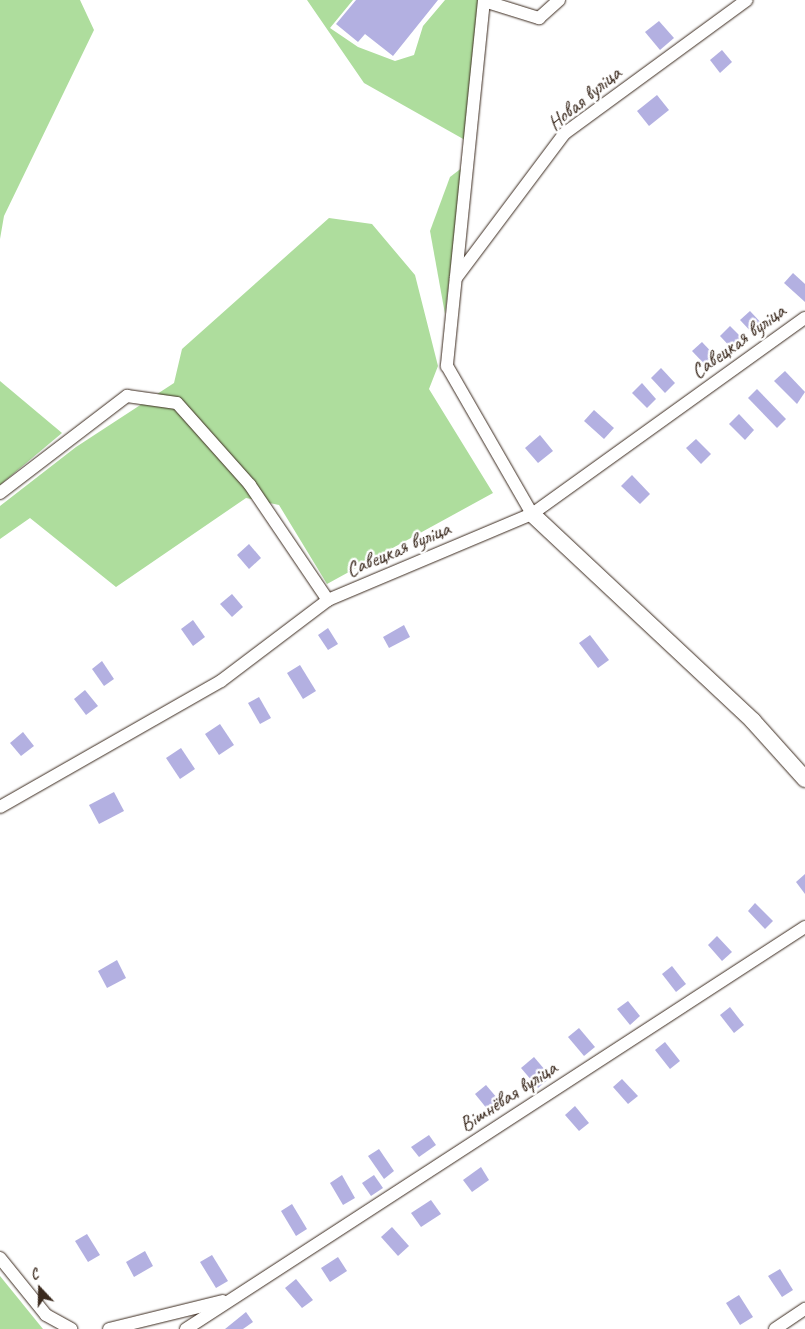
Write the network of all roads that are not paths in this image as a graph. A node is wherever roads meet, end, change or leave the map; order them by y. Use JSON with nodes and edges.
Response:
{"nodes":[{"id":1,"x":484,"y":0,"type":"edge"},
{"id":2,"x":559,"y":0,"type":"edge"},
{"id":3,"x":747,"y":0,"type":"edge"},
{"id":4,"x":456,"y":278,"type":"junction"},
{"id":5,"x":805,"y":318,"type":"edge"},
{"id":6,"x":0,"y":493,"type":"edge"},
{"id":7,"x":532,"y":514,"type":"junction"},
{"id":8,"x":328,"y":600,"type":"junction"},
{"id":9,"x":805,"y":779,"type":"edge"},
{"id":10,"x":0,"y":807,"type":"edge"},
{"id":11,"x":805,"y":927,"type":"edge"},
{"id":12,"x":1,"y":1261,"type":"edge"},
{"id":13,"x":233,"y":1298,"type":"junction"},
{"id":14,"x":805,"y":1310,"type":"edge"},
{"id":15,"x":71,"y":1329,"type":"edge"},
{"id":16,"x":109,"y":1329,"type":"edge"},
{"id":17,"x":186,"y":1329,"type":"edge"},
{"id":18,"x":775,"y":1329,"type":"edge"}],
"edges":[{"from":1,"to":2,"type":"street"},
{"from":1,"to":4,"type":"street"},
{"from":3,"to":4,"type":"street","name":"Новая вуліца"},
{"from":4,"to":7,"type":"street"},
{"from":5,"to":7,"type":"street","name":"Савецкая вуліца"},
{"from":6,"to":8,"type":"street"},
{"from":7,"to":8,"type":"street","name":"Савецкая вуліца"},
{"from":7,"to":9,"type":"street"},
{"from":8,"to":10,"type":"street","name":"Савецкая вуліца"},
{"from":11,"to":13,"type":"street","name":"Вішнёвая вуліца"},
{"from":12,"to":15,"type":"street"},
{"from":13,"to":16,"type":"street","name":"Вішнёвая вуліца"},
{"from":13,"to":17,"type":"street","name":"Вішнёвая вуліца"},
{"from":14,"to":18,"type":"street"}]}
